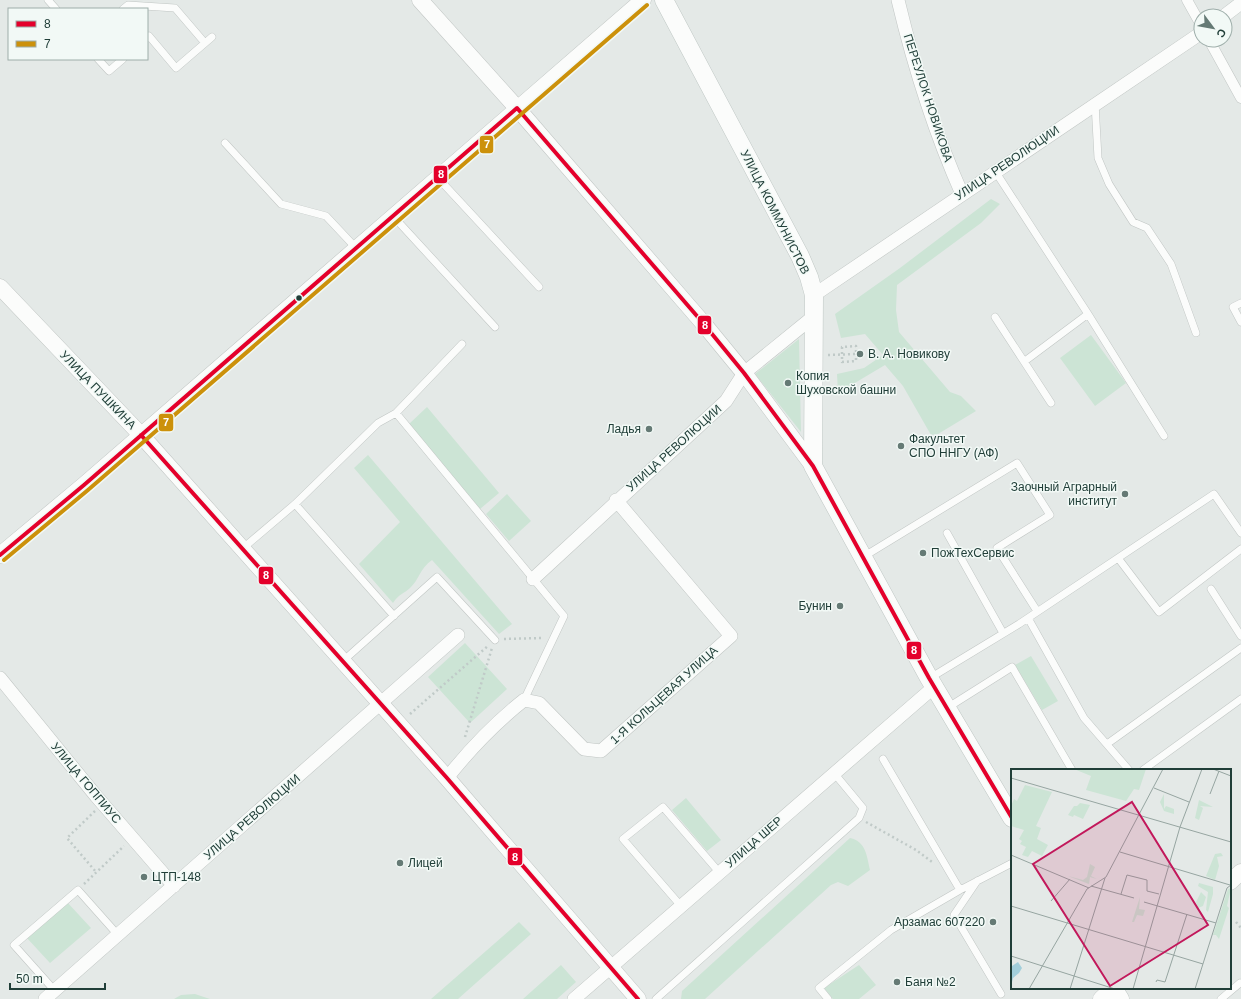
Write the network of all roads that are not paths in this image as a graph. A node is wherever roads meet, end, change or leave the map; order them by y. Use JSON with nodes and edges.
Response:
{"nodes":[{"id":1,"x":48,"y":0,"type":"edge"},
{"id":2,"x":420,"y":0,"type":"edge"},
{"id":3,"x":643,"y":0,"type":"edge"},
{"id":4,"x":664,"y":0,"type":"edge"},
{"id":5,"x":898,"y":0,"type":"edge"},
{"id":6,"x":1187,"y":0,"type":"edge"},
{"id":7,"x":1241,"y":3,"type":"edge"},
{"id":8,"x":55,"y":8,"type":"edge"},
{"id":9,"x":124,"y":8,"type":"edge"},
{"id":10,"x":1233,"y":9,"type":"edge"},
{"id":11,"x":1193,"y":11,"type":"edge"},
{"id":12,"x":148,"y":37,"type":"edge"},
{"id":13,"x":212,"y":37,"type":"dead end"},
{"id":14,"x":1193,"y":38,"type":"edge"},
{"id":15,"x":205,"y":43,"type":"junction"},
{"id":16,"x":1213,"y":48,"type":"edge"},
{"id":17,"x":99,"y":60,"type":"edge"},
{"id":18,"x":122,"y":60,"type":"edge"},
{"id":19,"x":1241,"y":98,"type":"edge"},
{"id":20,"x":1095,"y":103,"type":"junction"},
{"id":21,"x":517,"y":108,"type":"junction"},
{"id":22,"x":225,"y":143,"type":"dead end"},
{"id":23,"x":994,"y":171,"type":"junction"},
{"id":24,"x":438,"y":178,"type":"junction"},
{"id":25,"x":962,"y":194,"type":"junction"},
{"id":26,"x":393,"y":216,"type":"junction"},
{"id":27,"x":356,"y":248,"type":"junction"},
{"id":28,"x":0,"y":287,"type":"edge"},
{"id":29,"x":539,"y":288,"type":"dead end"},
{"id":30,"x":814,"y":295,"type":"junction"},
{"id":31,"x":1241,"y":303,"type":"edge"},
{"id":32,"x":1088,"y":314,"type":"junction"},
{"id":33,"x":995,"y":316,"type":"dead end"},
{"id":34,"x":814,"y":317,"type":"junction"},
{"id":35,"x":1241,"y":322,"type":"edge"},
{"id":36,"x":495,"y":327,"type":"dead end"},
{"id":37,"x":1196,"y":333,"type":"dead end"},
{"id":38,"x":462,"y":344,"type":"dead end"},
{"id":39,"x":1025,"y":361,"type":"junction"},
{"id":40,"x":744,"y":373,"type":"junction"},
{"id":41,"x":1051,"y":403,"type":"dead end"},
{"id":42,"x":396,"y":413,"type":"junction"},
{"id":43,"x":141,"y":435,"type":"junction"},
{"id":44,"x":1164,"y":436,"type":"dead end"},
{"id":45,"x":813,"y":466,"type":"junction"},
{"id":46,"x":616,"y":500,"type":"junction"},
{"id":47,"x":295,"y":504,"type":"junction"},
{"id":48,"x":947,"y":533,"type":"dead end"},
{"id":49,"x":1241,"y":533,"type":"edge"},
{"id":50,"x":242,"y":549,"type":"junction"},
{"id":51,"x":1241,"y":549,"type":"edge"},
{"id":52,"x":0,"y":555,"type":"edge"},
{"id":53,"x":863,"y":557,"type":"junction"},
{"id":54,"x":1118,"y":558,"type":"junction"},
{"id":55,"x":532,"y":579,"type":"junction"},
{"id":56,"x":1211,"y":589,"type":"dead end"},
{"id":57,"x":1037,"y":612,"type":"junction"},
{"id":58,"x":394,"y":616,"type":"junction"},
{"id":59,"x":1028,"y":618,"type":"junction"},
{"id":60,"x":1003,"y":633,"type":"junction"},
{"id":61,"x":458,"y":635,"type":"dead end"},
{"id":62,"x":1241,"y":636,"type":"edge"},
{"id":63,"x":495,"y":640,"type":"road end"},
{"id":64,"x":1241,"y":648,"type":"edge"},
{"id":65,"x":343,"y":661,"type":"junction"},
{"id":66,"x":0,"y":678,"type":"edge"},
{"id":67,"x":932,"y":682,"type":"junction"},
{"id":68,"x":524,"y":700,"type":"junction"},
{"id":69,"x":1241,"y":700,"type":"edge"},
{"id":70,"x":381,"y":704,"type":"junction"},
{"id":71,"x":947,"y":708,"type":"junction"},
{"id":72,"x":1107,"y":744,"type":"junction"},
{"id":73,"x":883,"y":759,"type":"dead end"},
{"id":74,"x":1071,"y":769,"type":"edge"},
{"id":75,"x":1128,"y":769,"type":"edge"},
{"id":76,"x":1144,"y":769,"type":"edge"},
{"id":77,"x":834,"y":772,"type":"junction"},
{"id":78,"x":447,"y":778,"type":"junction"},
{"id":79,"x":1011,"y":816,"type":"edge"},
{"id":80,"x":1011,"y":864,"type":"edge"},
{"id":81,"x":719,"y":872,"type":"junction"},
{"id":82,"x":977,"y":881,"type":"junction"},
{"id":83,"x":174,"y":886,"type":"junction"},
{"id":84,"x":960,"y":890,"type":"junction"},
{"id":85,"x":681,"y":906,"type":"junction"},
{"id":86,"x":118,"y":935,"type":"junction"},
{"id":87,"x":610,"y":967,"type":"junction"},
{"id":88,"x":1240,"y":983,"type":"dead end"},
{"id":89,"x":1112,"y":989,"type":"edge"},
{"id":90,"x":1114,"y":989,"type":"edge"},
{"id":91,"x":1001,"y":994,"type":"dead end"},
{"id":92,"x":48,"y":997,"type":"edge"},
{"id":93,"x":574,"y":999,"type":"edge"},
{"id":94,"x":638,"y":999,"type":"edge"},
{"id":95,"x":656,"y":999,"type":"edge"},
{"id":96,"x":828,"y":999,"type":"edge"},
{"id":97,"x":1101,"y":999,"type":"edge"},
{"id":98,"x":1120,"y":999,"type":"edge"},
{"id":99,"x":1221,"y":999,"type":"edge"}],
"edges":[{"from":1,"to":8,"type":"lane"},
{"from":2,"to":21,"type":"street"},
{"from":3,"to":21,"type":"street"},
{"from":4,"to":30,"type":"main road","name":"УЛИЦА КОММУНИСТОВ"},
{"from":5,"to":25,"type":"street","name":"ПЕРЕУЛОК НОВИКОВА"},
{"from":6,"to":11,"type":"street"},
{"from":7,"to":10,"type":"street"},
{"from":9,"to":15,"type":"lane"},
{"from":12,"to":15,"type":"lane"},
{"from":13,"to":15,"type":"lane"},
{"from":14,"to":20,"type":"street","name":"УЛИЦА РЕВОЛЮЦИИ"},
{"from":16,"to":19,"type":"street"},
{"from":17,"to":18,"type":"lane"},
{"from":20,"to":23,"type":"street","name":"УЛИЦА РЕВОЛЮЦИИ"},
{"from":20,"to":37,"type":"lane"},
{"from":21,"to":24,"type":"street"},
{"from":21,"to":40,"type":"street"},
{"from":22,"to":27,"type":"lane"},
{"from":23,"to":25,"type":"street","name":"УЛИЦА РЕВОЛЮЦИИ"},
{"from":23,"to":32,"type":"lane"},
{"from":24,"to":26,"type":"street"},
{"from":24,"to":29,"type":"lane"},
{"from":25,"to":30,"type":"street","name":"УЛИЦА РЕВОЛЮЦИИ"},
{"from":26,"to":27,"type":"street"},
{"from":26,"to":36,"type":"lane"},
{"from":27,"to":43,"type":"street"},
{"from":28,"to":43,"type":"street","name":"УЛИЦА ПУШКИНА"},
{"from":30,"to":34,"type":"main road","name":"УЛИЦА КОММУНИСТОВ"},
{"from":31,"to":35,"type":"lane"},
{"from":32,"to":39,"type":"lane"},
{"from":32,"to":44,"type":"lane"},
{"from":33,"to":39,"type":"lane"},
{"from":34,"to":40,"type":"street","name":"УЛИЦА РЕВОЛЮЦИИ"},
{"from":34,"to":45,"type":"main road","name":"УЛИЦА КОММУНИСТОВ"},
{"from":38,"to":42,"type":"lane"},
{"from":39,"to":41,"type":"lane"},
{"from":40,"to":45,"type":"street"},
{"from":40,"to":46,"type":"street","name":"УЛИЦА РЕВОЛЮЦИИ"},
{"from":42,"to":47,"type":"lane"},
{"from":42,"to":55,"type":"lane"},
{"from":43,"to":50,"type":"street","name":"УЛИЦА ПУШКИНА"},
{"from":43,"to":52,"type":"street"},
{"from":45,"to":53,"type":"main road"},
{"from":46,"to":55,"type":"street","name":"УЛИЦА РЕВОЛЮЦИИ"},
{"from":46,"to":68,"type":"street","name":"1-Я КОЛЬЦЕВАЯ УЛИЦА"},
{"from":47,"to":50,"type":"lane"},
{"from":47,"to":58,"type":"lane"},
{"from":48,"to":60,"type":"lane"},
{"from":49,"to":54,"type":"lane"},
{"from":50,"to":65,"type":"street","name":"УЛИЦА ПУШКИНА"},
{"from":51,"to":54,"type":"lane"},
{"from":53,"to":57,"type":"lane"},
{"from":53,"to":67,"type":"main road"},
{"from":54,"to":57,"type":"lane"},
{"from":55,"to":68,"type":"lane"},
{"from":56,"to":62,"type":"lane"},
{"from":57,"to":59,"type":"lane"},
{"from":58,"to":63,"type":"lane"},
{"from":58,"to":65,"type":"lane"},
{"from":59,"to":60,"type":"lane"},
{"from":59,"to":72,"type":"lane"},
{"from":60,"to":67,"type":"lane"},
{"from":61,"to":70,"type":"street","name":"УЛИЦА РЕВОЛЮЦИИ"},
{"from":64,"to":72,"type":"lane"},
{"from":65,"to":70,"type":"street","name":"УЛИЦА ПУШКИНА"},
{"from":66,"to":83,"type":"street","name":"УЛИЦА ГОППИУС"},
{"from":67,"to":71,"type":"main road"},
{"from":67,"to":77,"type":"street","name":"УЛИЦА ШЕР"},
{"from":68,"to":78,"type":"street"},
{"from":69,"to":76,"type":"lane"},
{"from":70,"to":78,"type":"street","name":"УЛИЦА ПУШКИНА"},
{"from":70,"to":83,"type":"street","name":"УЛИЦА РЕВОЛЮЦИИ"},
{"from":71,"to":74,"type":"lane"},
{"from":71,"to":79,"type":"main road"},
{"from":72,"to":75,"type":"lane"},
{"from":73,"to":84,"type":"lane"},
{"from":77,"to":81,"type":"street","name":"УЛИЦА ШЕР"},
{"from":77,"to":95,"type":"lane"},
{"from":78,"to":87,"type":"street","name":"УЛИЦА ПУШКИНА"},
{"from":80,"to":82,"type":"lane"},
{"from":81,"to":85,"type":"street","name":"УЛИЦА ШЕР"},
{"from":81,"to":85,"type":"lane"},
{"from":82,"to":84,"type":"lane"},
{"from":82,"to":91,"type":"lane"},
{"from":83,"to":86,"type":"street","name":"УЛИЦА РЕВОЛЮЦИИ"},
{"from":84,"to":96,"type":"lane"},
{"from":85,"to":87,"type":"street","name":"УЛИЦА ШЕР"},
{"from":86,"to":92,"type":"street","name":"УЛИЦА РЕВОЛЮЦИИ"},
{"from":86,"to":92,"type":"lane"},
{"from":87,"to":93,"type":"street","name":"УЛИЦА ШЕР"},
{"from":87,"to":94,"type":"street","name":"УЛИЦА ПУШКИНА"},
{"from":88,"to":99,"type":"lane"},
{"from":89,"to":97,"type":"street"},
{"from":90,"to":98,"type":"main road"}]}
